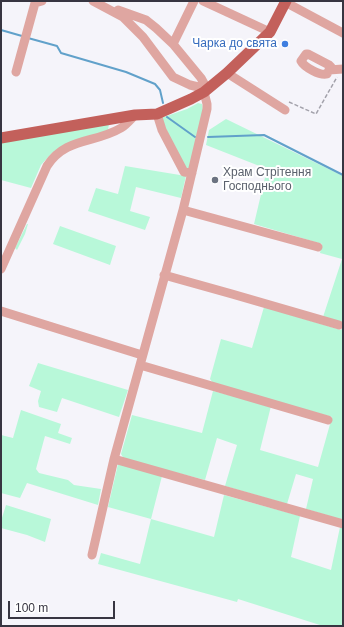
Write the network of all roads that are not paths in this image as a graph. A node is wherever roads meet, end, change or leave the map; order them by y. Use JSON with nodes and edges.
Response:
{"nodes":[{"id":1,"x":42,"y":1,"type":"edge"},
{"id":2,"x":93,"y":1,"type":"edge"},
{"id":3,"x":194,"y":1,"type":"edge"},
{"id":4,"x":203,"y":1,"type":"edge"},
{"id":5,"x":285,"y":2,"type":"edge"},
{"id":6,"x":270,"y":32,"type":"junction"},
{"id":7,"x":343,"y":33,"type":"edge"},
{"id":8,"x":173,"y":44,"type":"junction"},
{"id":9,"x":329,"y":70,"type":"dead end"},
{"id":10,"x":16,"y":72,"type":"dead end"},
{"id":11,"x":227,"y":73,"type":"junction"},
{"id":12,"x":340,"y":73,"type":"edge"},
{"id":13,"x":205,"y":91,"type":"junction"},
{"id":14,"x":285,"y":110,"type":"dead end"},
{"id":15,"x":157,"y":114,"type":"junction"},
{"id":16,"x":135,"y":115,"type":"junction"},
{"id":17,"x":1,"y":138,"type":"edge"},
{"id":18,"x":192,"y":173,"type":"junction"},
{"id":19,"x":183,"y":210,"type":"junction"},
{"id":20,"x":318,"y":247,"type":"dead end"},
{"id":21,"x":1,"y":269,"type":"edge"},
{"id":22,"x":164,"y":275,"type":"junction"},
{"id":23,"x":1,"y":311,"type":"edge"},
{"id":24,"x":339,"y":325,"type":"dead end"},
{"id":25,"x":142,"y":355,"type":"junction"},
{"id":26,"x":140,"y":365,"type":"junction"},
{"id":27,"x":328,"y":420,"type":"dead end"},
{"id":28,"x":114,"y":459,"type":"junction"},
{"id":29,"x":343,"y":524,"type":"edge"},
{"id":30,"x":92,"y":555,"type":"dead end"}],
"edges":[{"from":1,"to":10,"type":"street"},
{"from":2,"to":8,"type":"street"},
{"from":2,"to":13,"type":"street"},
{"from":3,"to":8,"type":"street"},
{"from":4,"to":6,"type":"street"},
{"from":5,"to":6,"type":"main road"},
{"from":5,"to":7,"type":"street"},
{"from":6,"to":11,"type":"main road"},
{"from":8,"to":13,"type":"street"},
{"from":9,"to":12,"type":"street"},
{"from":11,"to":13,"type":"main road"},
{"from":11,"to":14,"type":"street"},
{"from":13,"to":15,"type":"main road"},
{"from":13,"to":18,"type":"street"},
{"from":15,"to":16,"type":"main road"},
{"from":15,"to":18,"type":"street"},
{"from":16,"to":17,"type":"main road"},
{"from":16,"to":21,"type":"street"},
{"from":18,"to":19,"type":"street"},
{"from":19,"to":20,"type":"street"},
{"from":19,"to":22,"type":"street"},
{"from":22,"to":24,"type":"street"},
{"from":22,"to":25,"type":"street"},
{"from":23,"to":25,"type":"street"},
{"from":25,"to":26,"type":"street"},
{"from":26,"to":27,"type":"street"},
{"from":26,"to":28,"type":"street"},
{"from":28,"to":29,"type":"street"},
{"from":28,"to":30,"type":"street"}]}
